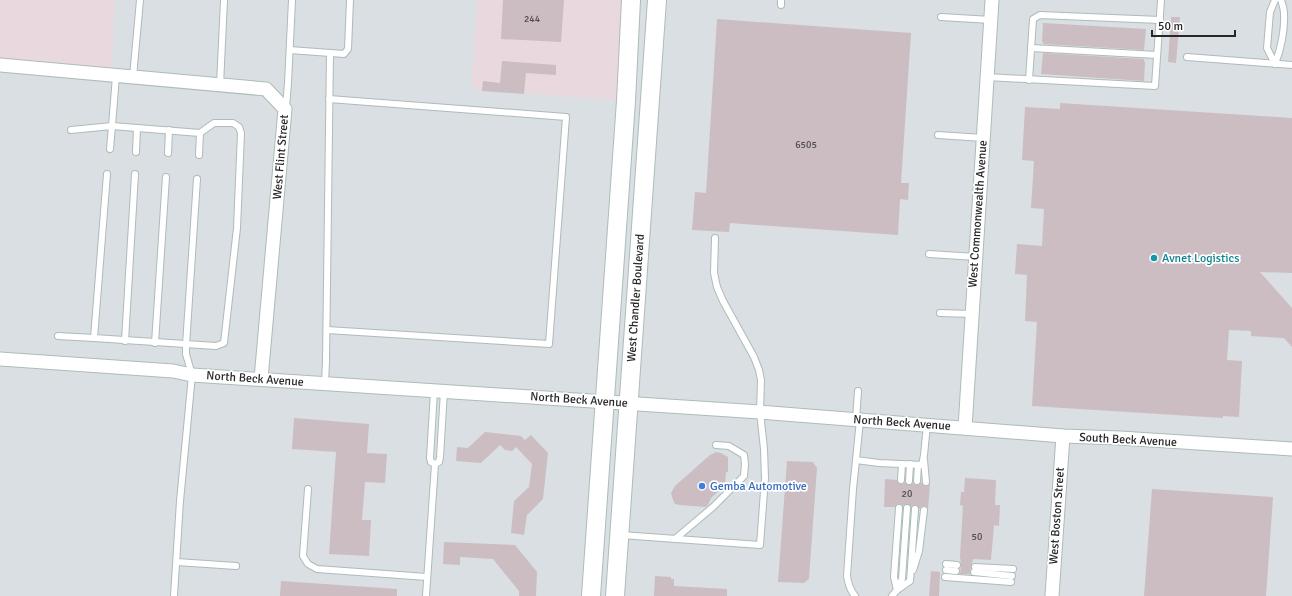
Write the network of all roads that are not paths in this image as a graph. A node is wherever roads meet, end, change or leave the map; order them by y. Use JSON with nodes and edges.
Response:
{"nodes":[{"id":1,"x":140,"y":0,"type":"edge"},
{"id":2,"x":224,"y":0,"type":"edge"},
{"id":3,"x":292,"y":0,"type":"edge"},
{"id":4,"x":350,"y":0,"type":"edge"},
{"id":5,"x":631,"y":0,"type":"edge"},
{"id":6,"x":656,"y":0,"type":"edge"},
{"id":7,"x":992,"y":0,"type":"edge"},
{"id":8,"x":1161,"y":0,"type":"edge"},
{"id":9,"x":1275,"y":0,"type":"edge"},
{"id":10,"x":1281,"y":0,"type":"edge"},
{"id":11,"x":941,"y":17,"type":"dead end"},
{"id":12,"x":991,"y":20,"type":"junction"},
{"id":13,"x":1160,"y":20,"type":"junction"},
{"id":14,"x":1031,"y":48,"type":"junction"},
{"id":15,"x":290,"y":50,"type":"junction"},
{"id":16,"x":330,"y":53,"type":"junction"},
{"id":17,"x":1157,"y":55,"type":"junction"},
{"id":18,"x":1187,"y":57,"type":"dead end"},
{"id":19,"x":1276,"y":64,"type":"junction"},
{"id":20,"x":0,"y":65,"type":"edge"},
{"id":21,"x":1292,"y":65,"type":"edge"},
{"id":22,"x":116,"y":75,"type":"junction"},
{"id":23,"x":133,"y":77,"type":"junction"},
{"id":24,"x":987,"y":77,"type":"junction"},
{"id":25,"x":1029,"y":80,"type":"junction"},
{"id":26,"x":220,"y":85,"type":"junction"},
{"id":27,"x":329,"y":99,"type":"junction"},
{"id":28,"x":285,"y":109,"type":"junction"},
{"id":29,"x":112,"y":126,"type":"junction"},
{"id":30,"x":138,"y":128,"type":"junction"},
{"id":31,"x":71,"y":130,"type":"dead end"},
{"id":32,"x":169,"y":130,"type":"junction"},
{"id":33,"x":200,"y":133,"type":"junction"},
{"id":34,"x":938,"y":135,"type":"dead end"},
{"id":35,"x":983,"y":138,"type":"junction"},
{"id":36,"x":110,"y":149,"type":"dead end"},
{"id":37,"x":136,"y":152,"type":"dead end"},
{"id":38,"x":168,"y":153,"type":"dead end"},
{"id":39,"x":199,"y":156,"type":"dead end"},
{"id":40,"x":107,"y":174,"type":"dead end"},
{"id":41,"x":135,"y":174,"type":"dead end"},
{"id":42,"x":166,"y":177,"type":"dead end"},
{"id":43,"x":197,"y":179,"type":"dead end"},
{"id":44,"x":715,"y":238,"type":"dead end"},
{"id":45,"x":929,"y":254,"type":"dead end"},
{"id":46,"x":976,"y":257,"type":"junction"},
{"id":47,"x":940,"y":313,"type":"dead end"},
{"id":48,"x":972,"y":314,"type":"junction"},
{"id":49,"x":327,"y":330,"type":"junction"},
{"id":50,"x":58,"y":336,"type":"dead end"},
{"id":51,"x":94,"y":338,"type":"junction"},
{"id":52,"x":125,"y":341,"type":"junction"},
{"id":53,"x":155,"y":343,"type":"junction"},
{"id":54,"x":186,"y":345,"type":"junction"},
{"id":55,"x":0,"y":359,"type":"edge"},
{"id":56,"x":192,"y":375,"type":"junction"},
{"id":57,"x":261,"y":379,"type":"junction"},
{"id":58,"x":325,"y":384,"type":"junction"},
{"id":59,"x":439,"y":391,"type":"junction"},
{"id":60,"x":858,"y":391,"type":"dead end"},
{"id":61,"x":605,"y":402,"type":"junction"},
{"id":62,"x":629,"y":404,"type":"junction"},
{"id":63,"x":760,"y":412,"type":"junction"},
{"id":64,"x":858,"y":420,"type":"junction"},
{"id":65,"x":927,"y":425,"type":"junction"},
{"id":66,"x":965,"y":428,"type":"junction"},
{"id":67,"x":1063,"y":436,"type":"junction"},
{"id":68,"x":716,"y":445,"type":"dead end"},
{"id":69,"x":1292,"y":450,"type":"edge"},
{"id":70,"x":924,"y":455,"type":"junction"},
{"id":71,"x":856,"y":460,"type":"junction"},
{"id":72,"x":435,"y":464,"type":"junction"},
{"id":73,"x":902,"y":464,"type":"junction"},
{"id":74,"x":910,"y":464,"type":"junction"},
{"id":75,"x":918,"y":464,"type":"junction"},
{"id":76,"x":901,"y":480,"type":"dead end"},
{"id":77,"x":909,"y":481,"type":"dead end"},
{"id":78,"x":917,"y":481,"type":"dead end"},
{"id":79,"x":926,"y":482,"type":"dead end"},
{"id":80,"x":308,"y":489,"type":"dead end"},
{"id":81,"x":898,"y":508,"type":"dead end"},
{"id":82,"x":907,"y":508,"type":"dead end"},
{"id":83,"x":915,"y":509,"type":"dead end"},
{"id":84,"x":924,"y":510,"type":"dead end"},
{"id":85,"x":620,"y":535,"type":"junction"},
{"id":86,"x":675,"y":539,"type":"junction"},
{"id":87,"x":177,"y":562,"type":"junction"},
{"id":88,"x":236,"y":566,"type":"dead end"},
{"id":89,"x":946,"y":567,"type":"dead end"},
{"id":90,"x":956,"y":568,"type":"dead end"},
{"id":91,"x":974,"y":569,"type":"dead end"},
{"id":92,"x":427,"y":577,"type":"junction"},
{"id":93,"x":945,"y":578,"type":"dead end"},
{"id":94,"x":910,"y":581,"type":"junction"},
{"id":95,"x":897,"y":590,"type":"junction"},
{"id":96,"x":174,"y":596,"type":"edge"},
{"id":97,"x":426,"y":596,"type":"edge"},
{"id":98,"x":591,"y":596,"type":"edge"},
{"id":99,"x":615,"y":596,"type":"edge"},
{"id":100,"x":855,"y":596,"type":"edge"},
{"id":101,"x":892,"y":596,"type":"edge"},
{"id":102,"x":1052,"y":596,"type":"edge"}],
"edges":[{"from":1,"to":23,"type":"lane"},
{"from":2,"to":26,"type":"lane"},
{"from":3,"to":15,"type":"lane"},
{"from":4,"to":16,"type":"lane"},
{"from":5,"to":61,"type":"main road","name":"West Chandler Boulevard"},
{"from":6,"to":62,"type":"main road","name":"West Chandler Boulevard"},
{"from":7,"to":12,"type":"street","name":"West Commonwealth Avenue"},
{"from":8,"to":13,"type":"lane"},
{"from":9,"to":19,"type":"lane"},
{"from":10,"to":19,"type":"lane"},
{"from":11,"to":12,"type":"lane"},
{"from":12,"to":24,"type":"street","name":"West Commonwealth Avenue"},
{"from":13,"to":14,"type":"lane"},
{"from":13,"to":17,"type":"lane"},
{"from":14,"to":17,"type":"lane"},
{"from":14,"to":25,"type":"lane"},
{"from":15,"to":16,"type":"lane"},
{"from":15,"to":28,"type":"lane"},
{"from":16,"to":27,"type":"lane"},
{"from":17,"to":25,"type":"lane"},
{"from":18,"to":19,"type":"lane"},
{"from":19,"to":21,"type":"lane"},
{"from":20,"to":22,"type":"street","name":"West Flint Street"},
{"from":22,"to":23,"type":"street","name":"West Flint Street"},
{"from":22,"to":29,"type":"lane"},
{"from":23,"to":26,"type":"street","name":"West Flint Street"},
{"from":24,"to":25,"type":"lane"},
{"from":24,"to":35,"type":"street","name":"West Commonwealth Avenue"},
{"from":26,"to":28,"type":"street","name":"West Flint Street"},
{"from":27,"to":49,"type":"lane"},
{"from":27,"to":49,"type":"lane"},
{"from":28,"to":57,"type":"street","name":"West Flint Street"},
{"from":29,"to":30,"type":"lane"},
{"from":29,"to":31,"type":"lane"},
{"from":29,"to":36,"type":"lane"},
{"from":30,"to":32,"type":"lane"},
{"from":30,"to":37,"type":"lane"},
{"from":32,"to":33,"type":"lane"},
{"from":32,"to":38,"type":"lane"},
{"from":33,"to":39,"type":"lane"},
{"from":33,"to":54,"type":"lane"},
{"from":34,"to":35,"type":"lane"},
{"from":35,"to":46,"type":"street","name":"West Commonwealth Avenue"},
{"from":40,"to":51,"type":"lane"},
{"from":41,"to":52,"type":"lane"},
{"from":42,"to":53,"type":"lane"},
{"from":43,"to":54,"type":"lane"},
{"from":44,"to":63,"type":"lane"},
{"from":45,"to":46,"type":"lane"},
{"from":46,"to":48,"type":"street","name":"West Commonwealth Avenue"},
{"from":47,"to":48,"type":"lane"},
{"from":48,"to":66,"type":"street","name":"West Commonwealth Avenue"},
{"from":49,"to":58,"type":"lane"},
{"from":50,"to":51,"type":"lane"},
{"from":51,"to":52,"type":"lane"},
{"from":52,"to":53,"type":"lane"},
{"from":53,"to":54,"type":"lane"},
{"from":54,"to":56,"type":"lane"},
{"from":55,"to":56,"type":"street","name":"North Beck Avenue"},
{"from":56,"to":57,"type":"street","name":"North Beck Avenue"},
{"from":56,"to":87,"type":"lane"},
{"from":57,"to":58,"type":"street","name":"North Beck Avenue"},
{"from":58,"to":59,"type":"street","name":"North Beck Avenue"},
{"from":59,"to":61,"type":"street","name":"North Beck Avenue"},
{"from":59,"to":72,"type":"lane"},
{"from":59,"to":72,"type":"lane"},
{"from":60,"to":64,"type":"lane"},
{"from":61,"to":62,"type":"street","name":"North Beck Avenue"},
{"from":61,"to":98,"type":"main road","name":"West Chandler Boulevard"},
{"from":62,"to":63,"type":"street","name":"North Beck Avenue"},
{"from":62,"to":85,"type":"main road","name":"West Chandler Boulevard"},
{"from":63,"to":64,"type":"street","name":"North Beck Avenue"},
{"from":63,"to":86,"type":"lane"},
{"from":64,"to":65,"type":"street","name":"North Beck Avenue"},
{"from":64,"to":71,"type":"lane"},
{"from":65,"to":66,"type":"street","name":"North Beck Avenue"},
{"from":65,"to":70,"type":"lane"},
{"from":66,"to":67,"type":"street","name":"South Beck Avenue"},
{"from":67,"to":69,"type":"street","name":"South Beck Avenue"},
{"from":67,"to":102,"type":"street","name":"West Boston Street"},
{"from":68,"to":86,"type":"lane"},
{"from":70,"to":75,"type":"lane"},
{"from":70,"to":79,"type":"lane"},
{"from":71,"to":73,"type":"lane"},
{"from":71,"to":100,"type":"lane"},
{"from":72,"to":92,"type":"lane"},
{"from":73,"to":74,"type":"lane"},
{"from":73,"to":76,"type":"lane"},
{"from":74,"to":75,"type":"lane"},
{"from":74,"to":77,"type":"lane"},
{"from":75,"to":78,"type":"lane"},
{"from":80,"to":92,"type":"lane"},
{"from":81,"to":95,"type":"lane"},
{"from":82,"to":95,"type":"lane"},
{"from":83,"to":94,"type":"lane"},
{"from":84,"to":94,"type":"lane"},
{"from":85,"to":86,"type":"lane"},
{"from":85,"to":99,"type":"main road","name":"West Chandler Boulevard"},
{"from":87,"to":88,"type":"lane"},
{"from":87,"to":96,"type":"lane"},
{"from":89,"to":90,"type":"lane"},
{"from":91,"to":93,"type":"lane"},
{"from":92,"to":97,"type":"lane"},
{"from":94,"to":95,"type":"lane"},
{"from":95,"to":101,"type":"lane"}]}
